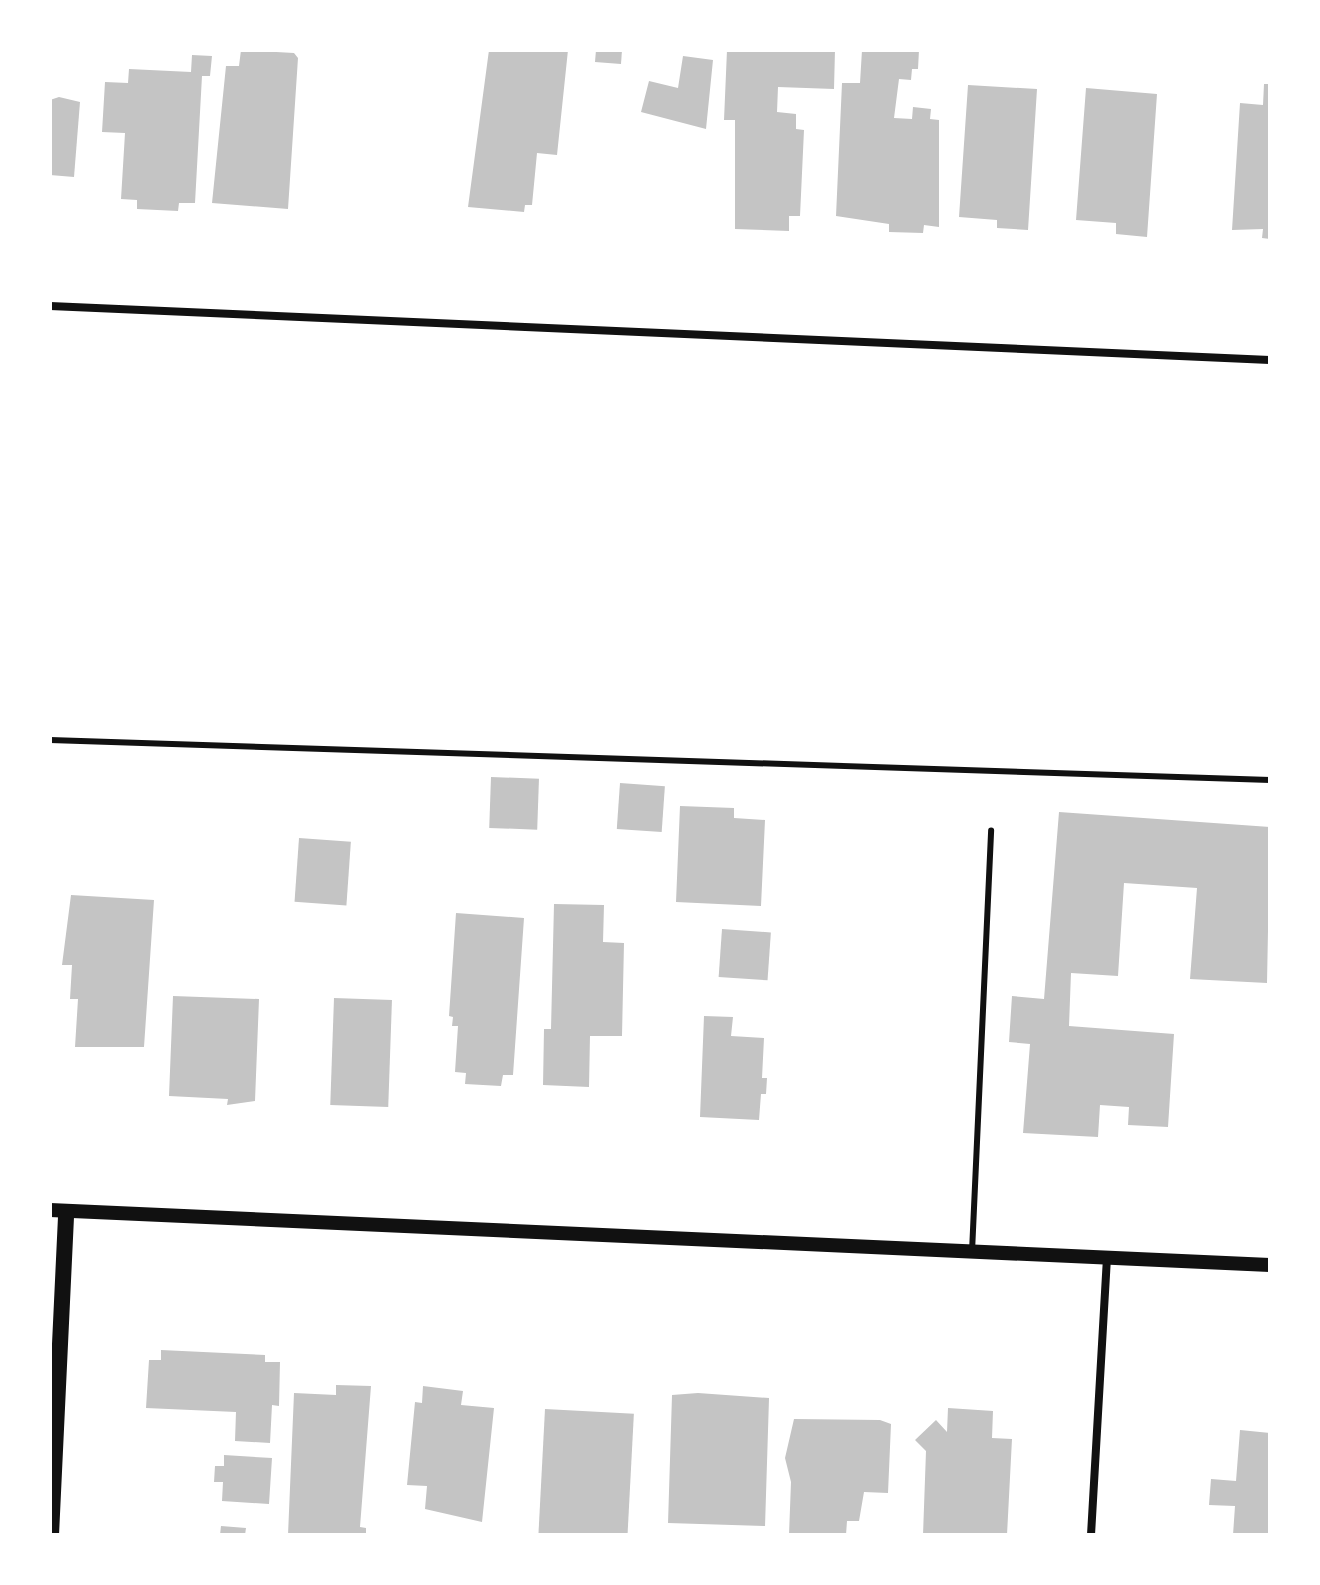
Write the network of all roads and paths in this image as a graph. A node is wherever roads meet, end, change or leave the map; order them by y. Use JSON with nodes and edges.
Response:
{"nodes":[{"id":1,"x":50,"y":306,"type":"edge"},
{"id":2,"x":1270,"y":360,"type":"edge"},
{"id":3,"x":50,"y":740,"type":"edge"},
{"id":4,"x":1270,"y":780,"type":"edge"},
{"id":5,"x":991,"y":830,"type":"dead end"},
{"id":6,"x":58,"y":1211,"type":"edge"},
{"id":7,"x":972,"y":1252,"type":"junction"},
{"id":8,"x":1107,"y":1258,"type":"junction"},
{"id":9,"x":1270,"y":1265,"type":"edge"},
{"id":10,"x":51,"y":1535,"type":"edge"},
{"id":11,"x":1091,"y":1535,"type":"edge"}],
"edges":[{"from":1,"to":2,"type":"street"},
{"from":3,"to":4,"type":"lane"},
{"from":5,"to":7,"type":"lane"},
{"from":6,"to":7,"type":"street"},
{"from":6,"to":10,"type":"main road"},
{"from":7,"to":8,"type":"street"},
{"from":8,"to":9,"type":"street"},
{"from":8,"to":11,"type":"street"}]}
